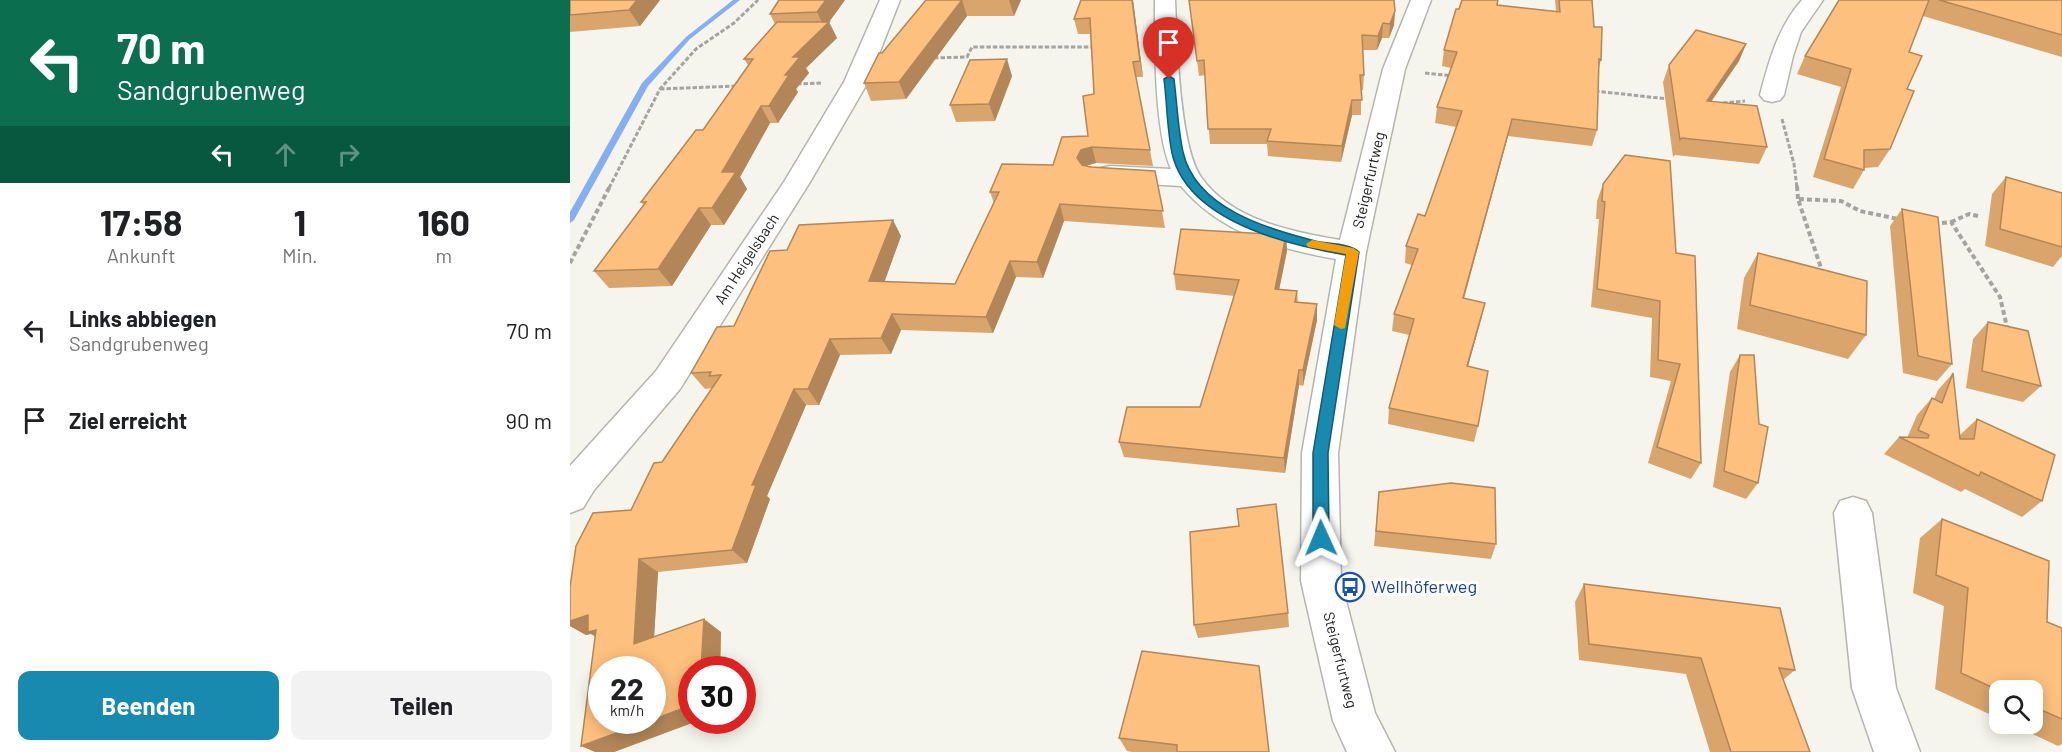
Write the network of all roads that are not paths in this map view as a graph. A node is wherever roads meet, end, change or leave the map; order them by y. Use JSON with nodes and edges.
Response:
{"nodes":[{"id":1,"x":890,"y":0,"type":"edge"},
{"id":2,"x":1165,"y":0,"type":"edge"},
{"id":3,"x":1421,"y":0,"type":"edge"},
{"id":4,"x":1813,"y":0,"type":"edge"},
{"id":5,"x":1772,"y":95,"type":"road end"},
{"id":6,"x":1096,"y":173,"type":"edge"},
{"id":7,"x":1189,"y":178,"type":"junction"},
{"id":8,"x":1353,"y":252,"type":"junction"},
{"id":9,"x":570,"y":497,"type":"edge"},
{"id":10,"x":1853,"y":513,"type":"dead end"},
{"id":11,"x":1372,"y":752,"type":"edge"},
{"id":12,"x":1897,"y":752,"type":"edge"}],
"edges":[{"from":1,"to":9,"type":"street","name":"Am Heigelsbach"},
{"from":2,"to":7,"type":"street"},
{"from":3,"to":8,"type":"street","name":"Steigerfurtweg"},
{"from":4,"to":5,"type":"street"},
{"from":6,"to":7,"type":"street"},
{"from":7,"to":8,"type":"street"},
{"from":8,"to":11,"type":"street","name":"Steigerfurtweg"},
{"from":10,"to":12,"type":"street"}]}
